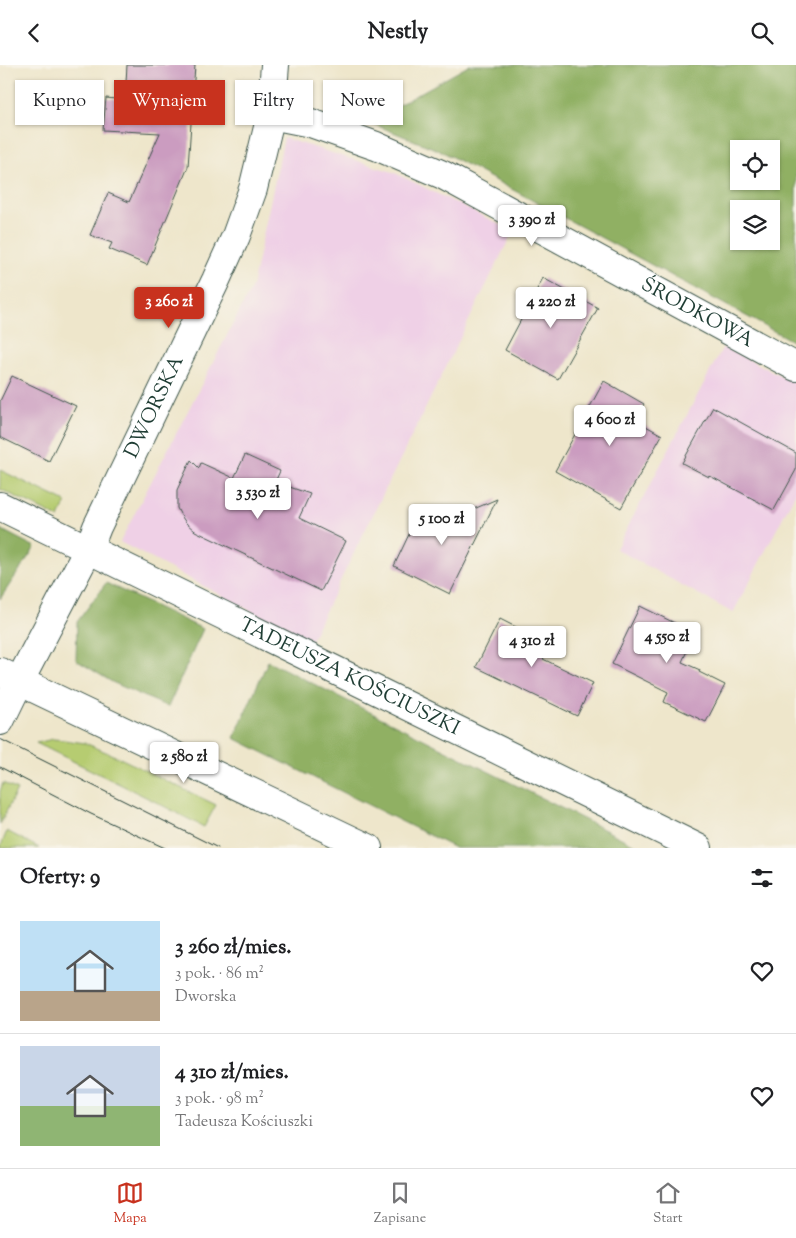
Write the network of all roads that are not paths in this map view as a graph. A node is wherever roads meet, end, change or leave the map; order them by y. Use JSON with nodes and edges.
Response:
{"nodes":[{"id":1,"x":275,"y":65,"type":"edge"},
{"id":2,"x":274,"y":80,"type":"edge"},
{"id":3,"x":313,"y":124,"type":"edge"},
{"id":4,"x":269,"y":125,"type":"edge"},
{"id":5,"x":796,"y":367,"type":"edge"},
{"id":6,"x":0,"y":506,"type":"edge"},
{"id":7,"x":88,"y":549,"type":"junction"},
{"id":8,"x":9,"y":677,"type":"edge"},
{"id":9,"x":0,"y":721,"type":"edge"},
{"id":10,"x":368,"y":848,"type":"edge"},
{"id":11,"x":698,"y":848,"type":"edge"}],
"edges":[{"from":1,"to":2,"type":"street","name":"DWORSKA"},
{"from":3,"to":5,"type":"street","name":"ŚRODKOWA"},
{"from":4,"to":7,"type":"street","name":"DWORSKA"},
{"from":6,"to":7,"type":"street","name":"TADEUSZA KOŚCIUSZKI"},
{"from":7,"to":8,"type":"street","name":"DWORSKA"},
{"from":7,"to":11,"type":"street","name":"TADEUSZA KOŚCIUSZKI"},
{"from":8,"to":9,"type":"street","name":"DWORSKA"},
{"from":8,"to":10,"type":"street"}]}
